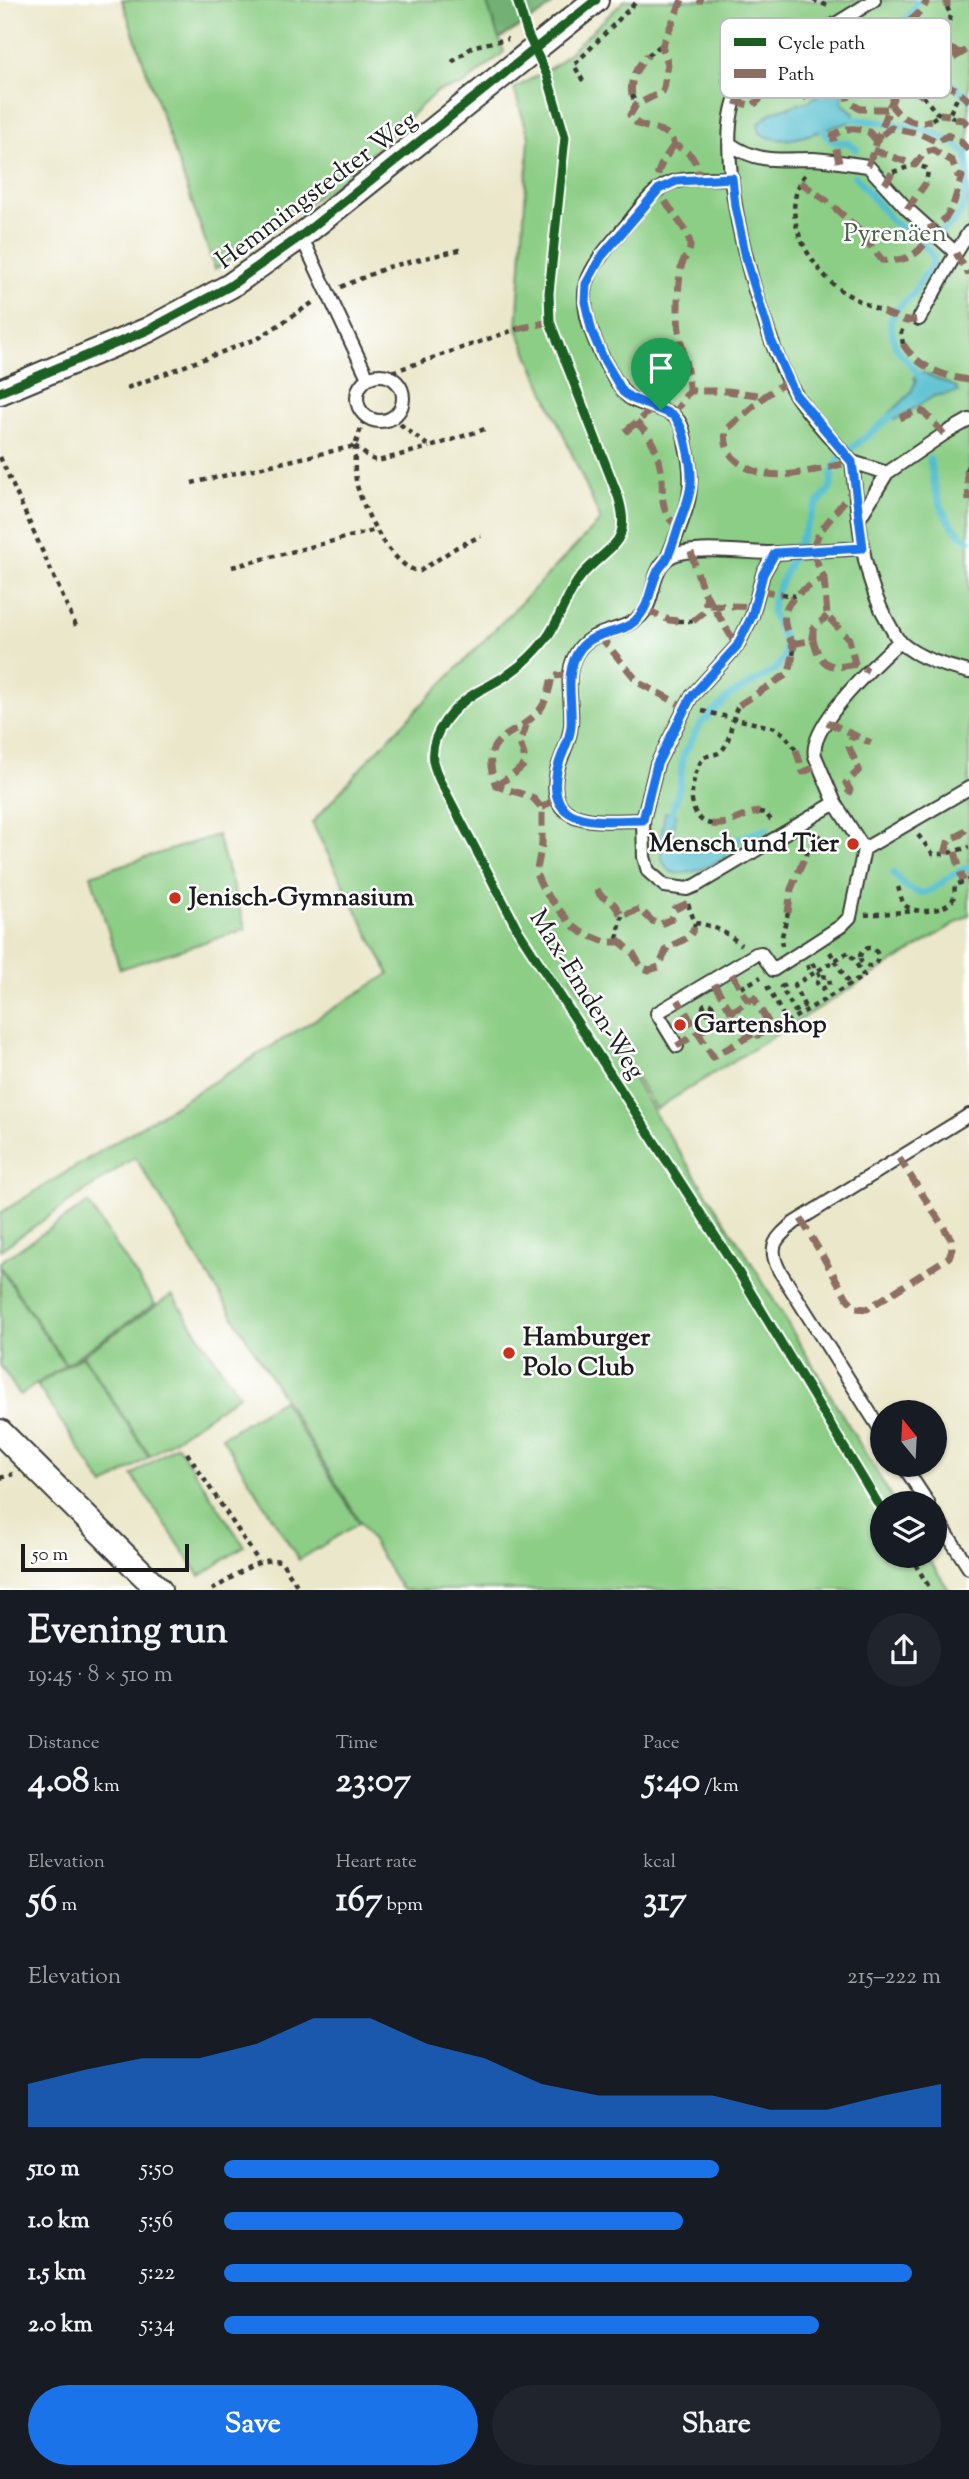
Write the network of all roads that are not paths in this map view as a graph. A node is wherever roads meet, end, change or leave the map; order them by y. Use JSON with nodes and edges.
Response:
{"nodes":[{"id":1,"x":597,"y":0,"type":"edge"},
{"id":2,"x":874,"y":0,"type":"edge"},
{"id":3,"x":845,"y":18,"type":"edge"},
{"id":4,"x":735,"y":98,"type":"edge"},
{"id":5,"x":730,"y":144,"type":"junction"},
{"id":6,"x":732,"y":178,"type":"junction"},
{"id":7,"x":969,"y":232,"type":"edge"},
{"id":8,"x":301,"y":236,"type":"junction"},
{"id":9,"x":956,"y":253,"type":"junction"},
{"id":10,"x":912,"y":320,"type":"road end"},
{"id":11,"x":368,"y":378,"type":"junction"},
{"id":12,"x":0,"y":391,"type":"edge"},
{"id":13,"x":969,"y":420,"type":"edge"},
{"id":14,"x":852,"y":462,"type":"junction"},
{"id":15,"x":887,"y":473,"type":"junction"},
{"id":16,"x":859,"y":519,"type":"junction"},
{"id":17,"x":678,"y":530,"type":"junction"},
{"id":18,"x":863,"y":548,"type":"junction"},
{"id":19,"x":691,"y":551,"type":"junction"},
{"id":20,"x":777,"y":553,"type":"junction"},
{"id":21,"x":667,"y":559,"type":"junction"},
{"id":22,"x":900,"y":641,"type":"junction"},
{"id":23,"x":969,"y":672,"type":"edge"},
{"id":24,"x":969,"y":788,"type":"edge"},
{"id":25,"x":835,"y":803,"type":"junction"},
{"id":26,"x":643,"y":820,"type":"junction"},
{"id":27,"x":864,"y":849,"type":"junction"},
{"id":28,"x":677,"y":1046,"type":"dead end"},
{"id":29,"x":969,"y":1115,"type":"edge"},
{"id":30,"x":870,"y":1413,"type":"edge"},
{"id":31,"x":0,"y":1432,"type":"edge"},
{"id":32,"x":947,"y":1534,"type":"edge"},
{"id":33,"x":969,"y":1568,"type":"edge"},
{"id":34,"x":159,"y":1590,"type":"edge"}],
"edges":[{"from":1,"to":8,"type":"street","name":"Hemmingstedter Weg"},
{"from":2,"to":3,"type":"lane"},
{"from":4,"to":5,"type":"lane"},
{"from":5,"to":6,"type":"lane"},
{"from":5,"to":9,"type":"lane"},
{"from":6,"to":14,"type":"lane"},
{"from":6,"to":17,"type":"lane"},
{"from":7,"to":9,"type":"lane"},
{"from":8,"to":11,"type":"lane"},
{"from":8,"to":12,"type":"street","name":"Hemmingstedter Weg"},
{"from":9,"to":10,"type":"lane"},
{"from":11,"to":11,"type":"lane"},
{"from":13,"to":15,"type":"lane"},
{"from":14,"to":15,"type":"lane"},
{"from":14,"to":16,"type":"lane"},
{"from":15,"to":16,"type":"lane"},
{"from":16,"to":18,"type":"lane"},
{"from":17,"to":19,"type":"lane"},
{"from":17,"to":21,"type":"lane"},
{"from":18,"to":20,"type":"lane"},
{"from":18,"to":22,"type":"lane"},
{"from":19,"to":20,"type":"lane"},
{"from":19,"to":21,"type":"lane"},
{"from":20,"to":26,"type":"lane"},
{"from":21,"to":26,"type":"lane"},
{"from":22,"to":23,"type":"lane"},
{"from":22,"to":25,"type":"lane"},
{"from":24,"to":27,"type":"lane"},
{"from":25,"to":26,"type":"lane"},
{"from":25,"to":27,"type":"lane"},
{"from":27,"to":28,"type":"lane"},
{"from":29,"to":30,"type":"lane"},
{"from":31,"to":34,"type":"street"},
{"from":32,"to":33,"type":"lane"}]}
